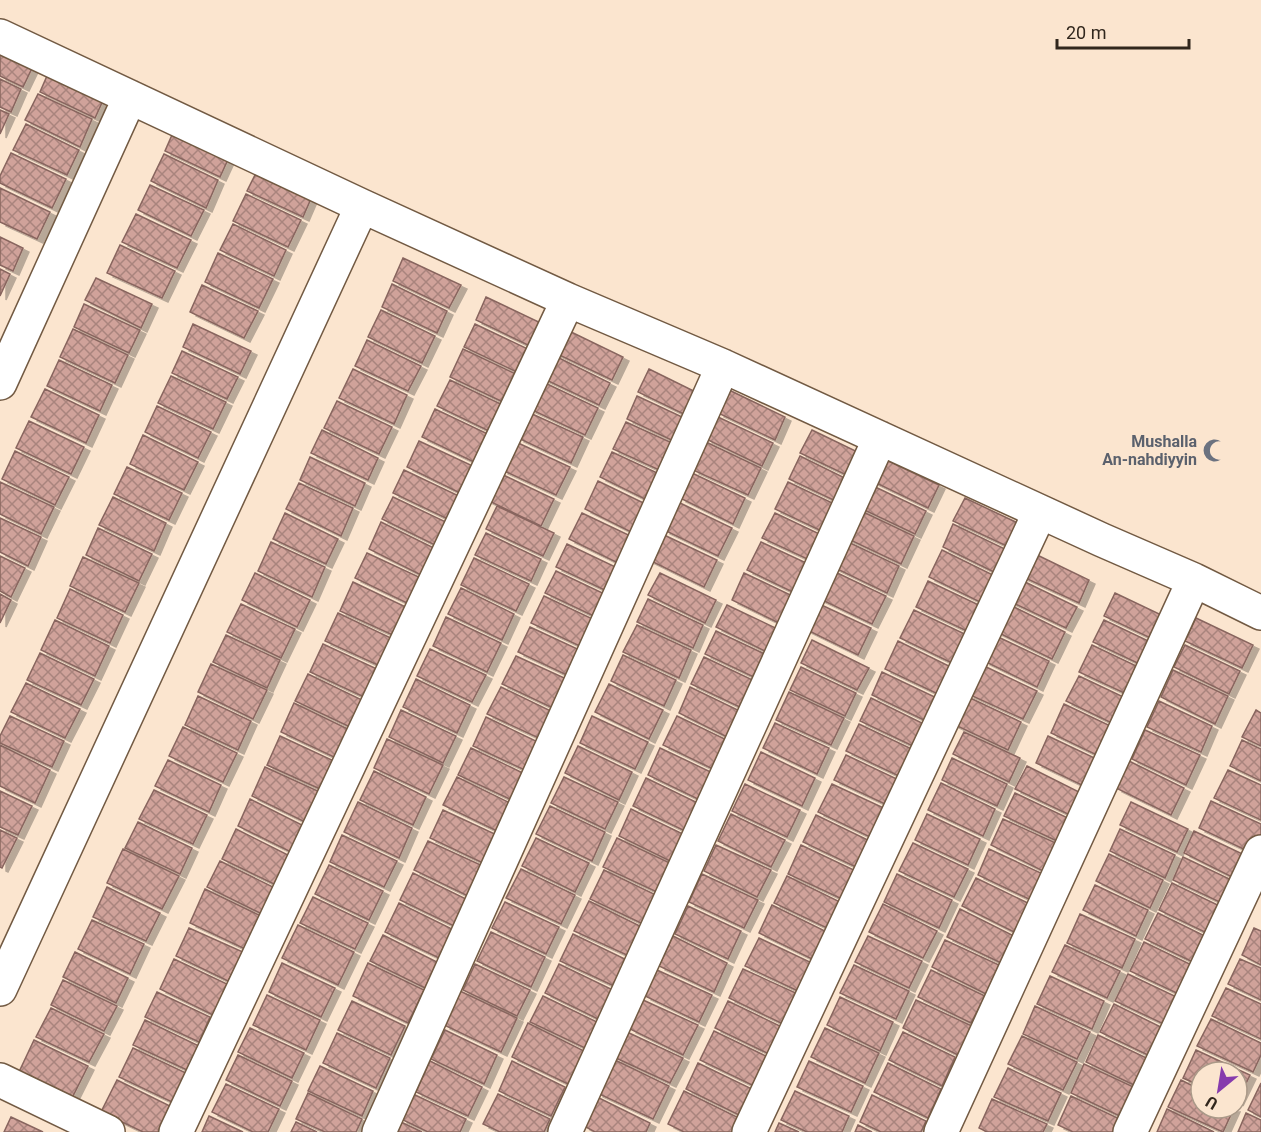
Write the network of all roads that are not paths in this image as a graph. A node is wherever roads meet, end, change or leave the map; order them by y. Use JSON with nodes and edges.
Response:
{"nodes":[{"id":1,"x":0,"y":36,"type":"edge"},
{"id":2,"x":130,"y":96,"type":"junction"},
{"id":3,"x":362,"y":206,"type":"junction"},
{"id":4,"x":568,"y":300,"type":"junction"},
{"id":5,"x":723,"y":366,"type":"junction"},
{"id":6,"x":0,"y":383,"type":"edge"},
{"id":7,"x":880,"y":438,"type":"junction"},
{"id":8,"x":1040,"y":512,"type":"junction"},
{"id":9,"x":1194,"y":580,"type":"junction"},
{"id":10,"x":1261,"y":613,"type":"edge"},
{"id":11,"x":1261,"y":852,"type":"edge"},
{"id":12,"x":0,"y":989,"type":"edge"},
{"id":13,"x":0,"y":1080,"type":"edge"},
{"id":14,"x":108,"y":1132,"type":"edge"},
{"id":15,"x":176,"y":1132,"type":"edge"},
{"id":16,"x":379,"y":1132,"type":"edge"},
{"id":17,"x":566,"y":1132,"type":"edge"},
{"id":18,"x":749,"y":1132,"type":"edge"},
{"id":19,"x":941,"y":1132,"type":"edge"},
{"id":20,"x":1130,"y":1132,"type":"edge"}],
"edges":[{"from":1,"to":2,"type":"street"},
{"from":2,"to":3,"type":"street"},
{"from":2,"to":6,"type":"street"},
{"from":3,"to":4,"type":"street"},
{"from":3,"to":12,"type":"street"},
{"from":4,"to":5,"type":"street"},
{"from":4,"to":15,"type":"street"},
{"from":5,"to":7,"type":"street"},
{"from":5,"to":16,"type":"street"},
{"from":7,"to":8,"type":"street"},
{"from":7,"to":17,"type":"street"},
{"from":8,"to":9,"type":"street"},
{"from":8,"to":18,"type":"street"},
{"from":9,"to":10,"type":"street"},
{"from":9,"to":19,"type":"street"},
{"from":11,"to":20,"type":"street"},
{"from":13,"to":14,"type":"street"}]}
